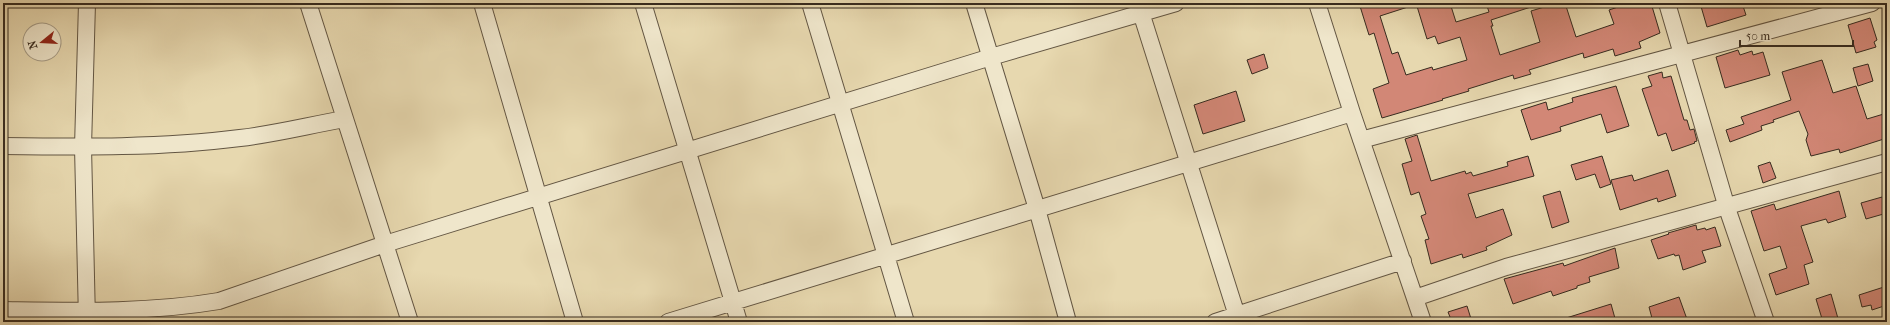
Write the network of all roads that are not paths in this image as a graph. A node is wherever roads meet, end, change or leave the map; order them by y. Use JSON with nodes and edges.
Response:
{"nodes":[{"id":1,"x":87,"y":3,"type":"edge"},
{"id":2,"x":308,"y":3,"type":"edge"},
{"id":3,"x":482,"y":3,"type":"edge"},
{"id":4,"x":643,"y":3,"type":"edge"},
{"id":5,"x":810,"y":3,"type":"edge"},
{"id":6,"x":974,"y":3,"type":"edge"},
{"id":7,"x":1176,"y":3,"type":"edge"},
{"id":8,"x":1317,"y":3,"type":"edge"},
{"id":9,"x":1667,"y":3,"type":"edge"},
{"id":10,"x":1872,"y":3,"type":"edge"},
{"id":11,"x":1140,"y":8,"type":"edge"},
{"id":12,"x":1681,"y":53,"type":"junction"},
{"id":13,"x":991,"y":57,"type":"junction"},
{"id":14,"x":840,"y":104,"type":"junction"},
{"id":15,"x":1352,"y":113,"type":"junction"},
{"id":16,"x":345,"y":119,"type":"junction"},
{"id":17,"x":1361,"y":140,"type":"junction"},
{"id":18,"x":3,"y":146,"type":"edge"},
{"id":19,"x":83,"y":147,"type":"junction"},
{"id":20,"x":688,"y":151,"type":"junction"},
{"id":21,"x":1887,"y":162,"type":"edge"},
{"id":22,"x":1189,"y":164,"type":"junction"},
{"id":23,"x":539,"y":198,"type":"junction"},
{"id":24,"x":1727,"y":208,"type":"junction"},
{"id":25,"x":1037,"y":209,"type":"junction"},
{"id":26,"x":385,"y":244,"type":"junction"},
{"id":27,"x":886,"y":255,"type":"junction"},
{"id":28,"x":1404,"y":261,"type":"junction"},
{"id":29,"x":1415,"y":298,"type":"junction"},
{"id":30,"x":733,"y":303,"type":"junction"},
{"id":31,"x":3,"y":310,"type":"edge"},
{"id":32,"x":87,"y":317,"type":"edge"},
{"id":33,"x":1238,"y":319,"type":"edge"},
{"id":34,"x":410,"y":322,"type":"edge"},
{"id":35,"x":575,"y":322,"type":"edge"},
{"id":36,"x":668,"y":322,"type":"edge"},
{"id":37,"x":739,"y":322,"type":"edge"},
{"id":38,"x":906,"y":322,"type":"edge"},
{"id":39,"x":1068,"y":322,"type":"edge"},
{"id":40,"x":1215,"y":322,"type":"edge"},
{"id":41,"x":1423,"y":322,"type":"edge"},
{"id":42,"x":1766,"y":322,"type":"edge"}],
"edges":[{"from":1,"to":19,"type":"street"},
{"from":2,"to":16,"type":"street"},
{"from":3,"to":23,"type":"street"},
{"from":4,"to":20,"type":"street"},
{"from":5,"to":14,"type":"street"},
{"from":6,"to":13,"type":"street"},
{"from":7,"to":11,"type":"street"},
{"from":8,"to":15,"type":"street"},
{"from":9,"to":12,"type":"street"},
{"from":10,"to":12,"type":"street"},
{"from":11,"to":13,"type":"street"},
{"from":11,"to":22,"type":"street"},
{"from":12,"to":17,"type":"street"},
{"from":12,"to":24,"type":"street"},
{"from":13,"to":14,"type":"street"},
{"from":13,"to":25,"type":"street"},
{"from":14,"to":20,"type":"street"},
{"from":14,"to":27,"type":"street"},
{"from":15,"to":17,"type":"street"},
{"from":15,"to":22,"type":"street"},
{"from":16,"to":19,"type":"street"},
{"from":16,"to":26,"type":"street"},
{"from":17,"to":28,"type":"street"},
{"from":18,"to":19,"type":"street"},
{"from":19,"to":32,"type":"street"},
{"from":20,"to":23,"type":"street"},
{"from":20,"to":30,"type":"street"},
{"from":21,"to":24,"type":"street"},
{"from":22,"to":25,"type":"street"},
{"from":22,"to":33,"type":"street"},
{"from":23,"to":26,"type":"street"},
{"from":23,"to":35,"type":"street"},
{"from":24,"to":29,"type":"street"},
{"from":24,"to":42,"type":"street"},
{"from":25,"to":27,"type":"street"},
{"from":25,"to":39,"type":"street"},
{"from":26,"to":32,"type":"street"},
{"from":26,"to":34,"type":"street"},
{"from":27,"to":30,"type":"street"},
{"from":27,"to":38,"type":"street"},
{"from":28,"to":29,"type":"street"},
{"from":28,"to":33,"type":"street"},
{"from":29,"to":41,"type":"street"},
{"from":30,"to":36,"type":"street"},
{"from":30,"to":37,"type":"street"},
{"from":31,"to":32,"type":"street"},
{"from":33,"to":40,"type":"street"}]}
